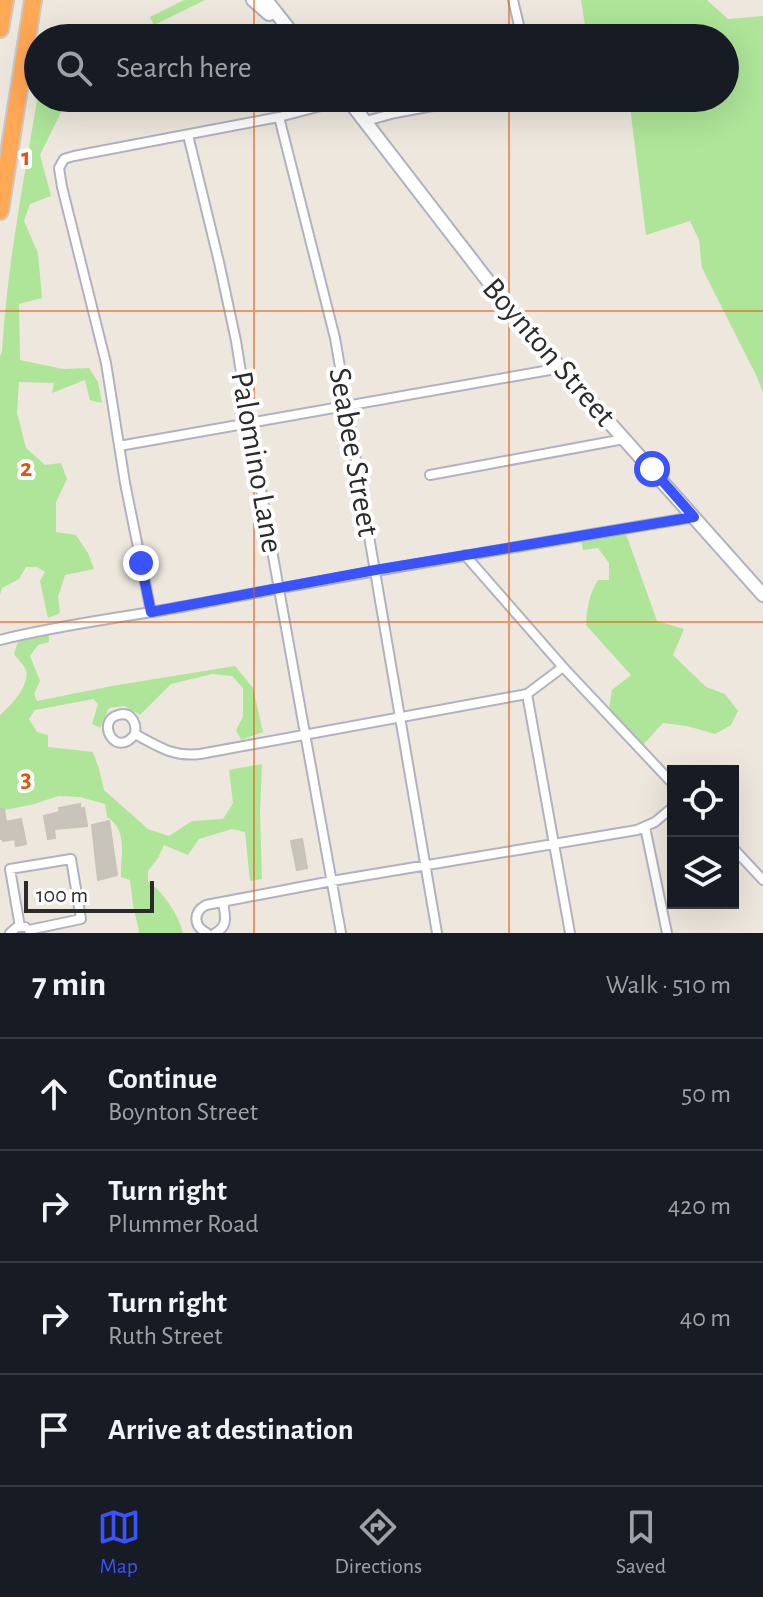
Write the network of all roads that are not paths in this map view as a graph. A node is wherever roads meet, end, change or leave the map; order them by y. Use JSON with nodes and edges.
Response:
{"nodes":[{"id":1,"x":5,"y":0,"type":"edge"},
{"id":2,"x":33,"y":0,"type":"edge"},
{"id":3,"x":253,"y":0,"type":"edge"},
{"id":4,"x":266,"y":0,"type":"edge"},
{"id":5,"x":513,"y":0,"type":"edge"},
{"id":6,"x":29,"y":24,"type":"edge"},
{"id":7,"x":280,"y":24,"type":"edge"},
{"id":8,"x":285,"y":24,"type":"edge"},
{"id":9,"x":519,"y":24,"type":"edge"},
{"id":10,"x":0,"y":29,"type":"edge"},
{"id":11,"x":24,"y":58,"type":"edge"},
{"id":12,"x":298,"y":112,"type":"edge"},
{"id":13,"x":358,"y":112,"type":"edge"},
{"id":14,"x":400,"y":112,"type":"edge"},
{"id":15,"x":279,"y":117,"type":"junction"},
{"id":16,"x":366,"y":121,"type":"junction"},
{"id":17,"x":188,"y":135,"type":"junction"},
{"id":18,"x":0,"y":211,"type":"edge"},
{"id":19,"x":561,"y":368,"type":"junction"},
{"id":20,"x":347,"y":406,"type":"junction"},
{"id":21,"x":249,"y":423,"type":"junction"},
{"id":22,"x":624,"y":439,"type":"junction"},
{"id":23,"x":119,"y":446,"type":"junction"},
{"id":24,"x":430,"y":475,"type":"dead end"},
{"id":25,"x":694,"y":517,"type":"junction"},
{"id":26,"x":465,"y":555,"type":"junction"},
{"id":27,"x":375,"y":570,"type":"junction"},
{"id":28,"x":279,"y":588,"type":"junction"},
{"id":29,"x":763,"y":595,"type":"edge"},
{"id":30,"x":151,"y":612,"type":"junction"},
{"id":31,"x":0,"y":640,"type":"edge"},
{"id":32,"x":563,"y":667,"type":"junction"},
{"id":33,"x":527,"y":694,"type":"junction"},
{"id":34,"x":400,"y":717,"type":"junction"},
{"id":35,"x":135,"y":734,"type":"dead end"},
{"id":36,"x":306,"y":735,"type":"junction"},
{"id":37,"x":667,"y":778,"type":"edge"},
{"id":38,"x":667,"y":812,"type":"edge"},
{"id":39,"x":645,"y":827,"type":"junction"},
{"id":40,"x":553,"y":844,"type":"junction"},
{"id":41,"x":739,"y":854,"type":"edge"},
{"id":42,"x":425,"y":865,"type":"junction"},
{"id":43,"x":763,"y":880,"type":"edge"},
{"id":44,"x":332,"y":881,"type":"junction"},
{"id":45,"x":223,"y":902,"type":"junction"},
{"id":46,"x":27,"y":930,"type":"edge"},
{"id":47,"x":10,"y":933,"type":"edge"},
{"id":48,"x":207,"y":933,"type":"edge"},
{"id":49,"x":215,"y":933,"type":"edge"},
{"id":50,"x":341,"y":933,"type":"edge"},
{"id":51,"x":437,"y":933,"type":"edge"},
{"id":52,"x":570,"y":933,"type":"edge"},
{"id":53,"x":667,"y":933,"type":"edge"}],
"edges":[{"from":1,"to":10,"type":"highway"},
{"from":2,"to":6,"type":"highway"},
{"from":3,"to":7,"type":"street"},
{"from":4,"to":8,"type":"street"},
{"from":5,"to":9,"type":"street"},
{"from":11,"to":18,"type":"highway"},
{"from":12,"to":15,"type":"street"},
{"from":13,"to":16,"type":"street","name":"Boynton Street"},
{"from":14,"to":16,"type":"street"},
{"from":15,"to":17,"type":"street"},
{"from":15,"to":20,"type":"street","name":"Seabee Street"},
{"from":16,"to":19,"type":"street","name":"Boynton Street"},
{"from":17,"to":21,"type":"street","name":"Palomino Lane"},
{"from":17,"to":23,"type":"street"},
{"from":19,"to":20,"type":"street"},
{"from":19,"to":22,"type":"street","name":"Boynton Street"},
{"from":20,"to":21,"type":"street"},
{"from":20,"to":27,"type":"street","name":"Seabee Street"},
{"from":21,"to":23,"type":"street"},
{"from":21,"to":28,"type":"street","name":"Palomino Lane"},
{"from":22,"to":24,"type":"street"},
{"from":22,"to":25,"type":"street","name":"Boynton Street"},
{"from":23,"to":30,"type":"street"},
{"from":25,"to":26,"type":"street"},
{"from":25,"to":29,"type":"street","name":"Boynton Street"},
{"from":26,"to":27,"type":"street"},
{"from":26,"to":32,"type":"street"},
{"from":27,"to":28,"type":"street"},
{"from":27,"to":34,"type":"street","name":"Seabee Street"},
{"from":28,"to":30,"type":"street"},
{"from":28,"to":36,"type":"street","name":"Palomino Lane"},
{"from":30,"to":31,"type":"street"},
{"from":32,"to":33,"type":"street"},
{"from":32,"to":37,"type":"street"},
{"from":33,"to":34,"type":"street"},
{"from":33,"to":40,"type":"street"},
{"from":34,"to":36,"type":"street"},
{"from":34,"to":42,"type":"street","name":"Seabee Street"},
{"from":35,"to":36,"type":"street"},
{"from":36,"to":44,"type":"street","name":"Palomino Lane"},
{"from":38,"to":39,"type":"street"},
{"from":39,"to":40,"type":"street"},
{"from":39,"to":53,"type":"street"},
{"from":40,"to":42,"type":"street"},
{"from":40,"to":52,"type":"street"},
{"from":41,"to":43,"type":"street"},
{"from":42,"to":44,"type":"street"},
{"from":42,"to":51,"type":"street","name":"Seabee Street"},
{"from":44,"to":45,"type":"street"},
{"from":44,"to":50,"type":"street","name":"Palomino Lane"},
{"from":45,"to":48,"type":"street"},
{"from":45,"to":49,"type":"street"},
{"from":46,"to":46,"type":"street"},
{"from":46,"to":47,"type":"street"}]}
